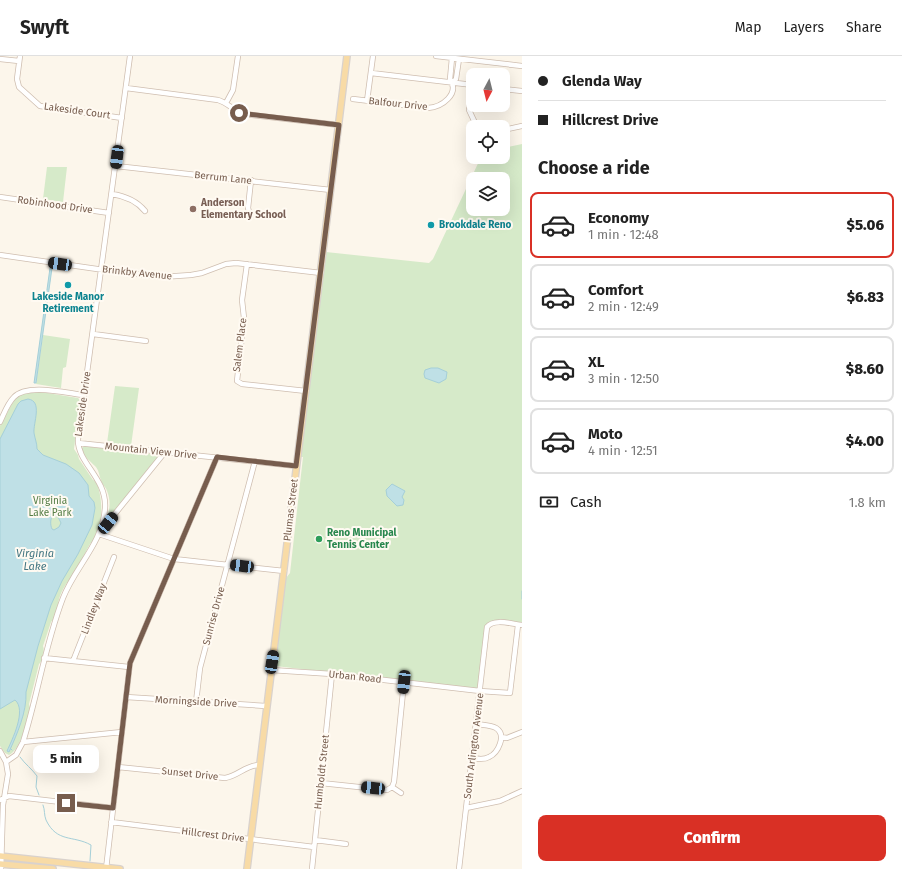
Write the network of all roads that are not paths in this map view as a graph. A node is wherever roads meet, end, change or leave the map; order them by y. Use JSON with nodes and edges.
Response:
{"nodes":[{"id":1,"x":130,"y":56,"type":"edge"},
{"id":2,"x":238,"y":56,"type":"edge"},
{"id":3,"x":347,"y":56,"type":"edge"},
{"id":4,"x":373,"y":56,"type":"edge"},
{"id":5,"x":436,"y":56,"type":"edge"},
{"id":6,"x":452,"y":58,"type":"junction"},
{"id":7,"x":0,"y":59,"type":"edge"},
{"id":8,"x":19,"y":59,"type":"edge"},
{"id":9,"x":458,"y":59,"type":"junction"},
{"id":10,"x":522,"y":66,"type":"edge"},
{"id":11,"x":371,"y":73,"type":"junction"},
{"id":12,"x":452,"y":83,"type":"junction"},
{"id":13,"x":466,"y":84,"type":"edge"},
{"id":14,"x":126,"y":88,"type":"junction"},
{"id":15,"x":510,"y":89,"type":"edge"},
{"id":16,"x":522,"y":91,"type":"edge"},
{"id":17,"x":352,"y":99,"type":"dead end"},
{"id":18,"x":367,"y":101,"type":"junction"},
{"id":19,"x":226,"y":103,"type":"junction"},
{"id":20,"x":122,"y":118,"type":"junction"},
{"id":21,"x":339,"y":125,"type":"junction"},
{"id":22,"x":522,"y":126,"type":"edge"},
{"id":23,"x":510,"y":129,"type":"edge"},
{"id":24,"x":116,"y":166,"type":"junction"},
{"id":25,"x":251,"y":180,"type":"junction"},
{"id":26,"x":331,"y":190,"type":"junction"},
{"id":27,"x":112,"y":194,"type":"junction"},
{"id":28,"x":0,"y":197,"type":"edge"},
{"id":29,"x":145,"y":211,"type":"dead end"},
{"id":30,"x":109,"y":213,"type":"junction"},
{"id":31,"x":250,"y":215,"type":"dead end"},
{"id":32,"x":0,"y":255,"type":"edge"},
{"id":33,"x":247,"y":264,"type":"junction"},
{"id":34,"x":101,"y":270,"type":"junction"},
{"id":35,"x":320,"y":273,"type":"junction"},
{"id":36,"x":92,"y":334,"type":"junction"},
{"id":37,"x":146,"y":341,"type":"dead end"},
{"id":38,"x":306,"y":392,"type":"junction"},
{"id":39,"x":84,"y":396,"type":"junction"},
{"id":40,"x":0,"y":422,"type":"edge"},
{"id":41,"x":78,"y":443,"type":"junction"},
{"id":42,"x":165,"y":452,"type":"junction"},
{"id":43,"x":217,"y":457,"type":"junction"},
{"id":44,"x":255,"y":461,"type":"junction"},
{"id":45,"x":296,"y":466,"type":"junction"},
{"id":46,"x":99,"y":534,"type":"junction"},
{"id":47,"x":114,"y":557,"type":"dead end"},
{"id":48,"x":174,"y":559,"type":"junction"},
{"id":49,"x":228,"y":565,"type":"junction"},
{"id":50,"x":284,"y":571,"type":"junction"},
{"id":51,"x":520,"y":625,"type":"edge"},
{"id":52,"x":44,"y":658,"type":"junction"},
{"id":53,"x":73,"y":661,"type":"junction"},
{"id":54,"x":272,"y":662,"type":"junction"},
{"id":55,"x":129,"y":667,"type":"junction"},
{"id":56,"x":271,"y":670,"type":"junction"},
{"id":57,"x":295,"y":671,"type":"junction"},
{"id":58,"x":332,"y":674,"type":"junction"},
{"id":59,"x":404,"y":682,"type":"junction"},
{"id":60,"x":480,"y":691,"type":"junction"},
{"id":61,"x":126,"y":698,"type":"junction"},
{"id":62,"x":196,"y":702,"type":"junction"},
{"id":63,"x":266,"y":706,"type":"junction"},
{"id":64,"x":477,"y":724,"type":"junction"},
{"id":65,"x":122,"y":732,"type":"junction"},
{"id":66,"x":522,"y":732,"type":"edge"},
{"id":67,"x":501,"y":737,"type":"junction"},
{"id":68,"x":23,"y":742,"type":"junction"},
{"id":69,"x":0,"y":752,"type":"edge"},
{"id":70,"x":473,"y":758,"type":"junction"},
{"id":71,"x":6,"y":762,"type":"junction"},
{"id":72,"x":259,"y":765,"type":"junction"},
{"id":73,"x":118,"y":767,"type":"junction"},
{"id":74,"x":321,"y":783,"type":"junction"},
{"id":75,"x":392,"y":787,"type":"junction"},
{"id":76,"x":522,"y":792,"type":"edge"},
{"id":77,"x":401,"y":793,"type":"dead end"},
{"id":78,"x":2,"y":799,"type":"edge"},
{"id":79,"x":113,"y":808,"type":"junction"},
{"id":80,"x":466,"y":808,"type":"junction"},
{"id":81,"x":111,"y":822,"type":"junction"},
{"id":82,"x":250,"y":839,"type":"junction"},
{"id":83,"x":315,"y":840,"type":"junction"},
{"id":84,"x":346,"y":844,"type":"dead end"},
{"id":85,"x":314,"y":846,"type":"junction"},
{"id":86,"x":1,"y":857,"type":"edge"},
{"id":87,"x":1,"y":866,"type":"edge"},
{"id":88,"x":106,"y":868,"type":"edge"},
{"id":89,"x":52,"y":869,"type":"edge"},
{"id":90,"x":120,"y":869,"type":"edge"},
{"id":91,"x":247,"y":869,"type":"edge"},
{"id":92,"x":312,"y":869,"type":"edge"},
{"id":93,"x":459,"y":869,"type":"edge"}],
"edges":[{"from":1,"to":14,"type":"street","name":"Lakeside Drive"},
{"from":2,"to":19,"type":"street"},
{"from":3,"to":21,"type":"main road","name":"Plumas Street"},
{"from":4,"to":11,"type":"street"},
{"from":5,"to":6,"type":"street"},
{"from":6,"to":9,"type":"street"},
{"from":6,"to":12,"type":"street","name":"Balfour Drive"},
{"from":7,"to":8,"type":"street"},
{"from":8,"to":20,"type":"street","name":"Lakeside Court"},
{"from":9,"to":10,"type":"street"},
{"from":9,"to":12,"type":"street","name":"Balfour Drive"},
{"from":11,"to":12,"type":"street"},
{"from":11,"to":18,"type":"street"},
{"from":12,"to":13,"type":"street"},
{"from":12,"to":18,"type":"street","name":"Balfour Drive"},
{"from":14,"to":19,"type":"street"},
{"from":14,"to":20,"type":"street","name":"Lakeside Drive"},
{"from":15,"to":16,"type":"street"},
{"from":17,"to":18,"type":"street","name":"Balfour Drive"},
{"from":19,"to":21,"type":"street"},
{"from":20,"to":24,"type":"street","name":"Lakeside Drive"},
{"from":21,"to":26,"type":"main road","name":"Plumas Street"},
{"from":22,"to":23,"type":"street"},
{"from":24,"to":25,"type":"street","name":"Berrum Lane"},
{"from":24,"to":27,"type":"street","name":"Lakeside Drive"},
{"from":25,"to":26,"type":"street","name":"Berrum Lane"},
{"from":25,"to":31,"type":"street"},
{"from":26,"to":35,"type":"main road","name":"Plumas Street"},
{"from":27,"to":29,"type":"street"},
{"from":27,"to":30,"type":"street","name":"Lakeside Drive"},
{"from":28,"to":30,"type":"street","name":"Robinhood Drive"},
{"from":30,"to":34,"type":"street","name":"Lakeside Drive"},
{"from":32,"to":34,"type":"street","name":"Brinkby Avenue"},
{"from":33,"to":34,"type":"street","name":"Brinkby Avenue"},
{"from":33,"to":35,"type":"street","name":"Brinkby Avenue"},
{"from":33,"to":38,"type":"street","name":"Salem Place"},
{"from":34,"to":36,"type":"street","name":"Lakeside Drive"},
{"from":35,"to":38,"type":"main road","name":"Plumas Street"},
{"from":36,"to":37,"type":"street"},
{"from":36,"to":39,"type":"street","name":"Lakeside Drive"},
{"from":38,"to":45,"type":"main road","name":"Plumas Street"},
{"from":39,"to":40,"type":"street"},
{"from":39,"to":41,"type":"street","name":"Lakeside Drive"},
{"from":41,"to":42,"type":"street","name":"Mountain View Drive"},
{"from":41,"to":46,"type":"street","name":"Lakeside Drive"},
{"from":42,"to":43,"type":"street","name":"Mountain View Drive"},
{"from":42,"to":46,"type":"street"},
{"from":43,"to":44,"type":"street","name":"Mountain View Drive"},
{"from":43,"to":48,"type":"street"},
{"from":44,"to":45,"type":"street","name":"Mountain View Drive"},
{"from":44,"to":49,"type":"street","name":"Sunrise Drive"},
{"from":45,"to":50,"type":"main road","name":"Plumas Street"},
{"from":46,"to":48,"type":"street"},
{"from":46,"to":52,"type":"street","name":"Lakeside Drive"},
{"from":47,"to":53,"type":"street","name":"Lindley Way"},
{"from":48,"to":49,"type":"street"},
{"from":48,"to":55,"type":"street"},
{"from":49,"to":50,"type":"street"},
{"from":49,"to":62,"type":"street","name":"Sunrise Drive"},
{"from":50,"to":54,"type":"main road","name":"Plumas Street"},
{"from":51,"to":60,"type":"street","name":"South Arlington Avenue"},
{"from":51,"to":60,"type":"street","name":"Urban Road"},
{"from":52,"to":53,"type":"street"},
{"from":52,"to":68,"type":"street","name":"Lakeside Drive"},
{"from":53,"to":55,"type":"street"},
{"from":54,"to":56,"type":"main road","name":"Plumas Street"},
{"from":54,"to":57,"type":"street","name":"Urban Road"},
{"from":55,"to":61,"type":"street"},
{"from":56,"to":57,"type":"street","name":"Urban Road"},
{"from":56,"to":63,"type":"main road","name":"Plumas Street"},
{"from":57,"to":58,"type":"street","name":"Urban Road"},
{"from":58,"to":59,"type":"street","name":"Urban Road"},
{"from":58,"to":74,"type":"street","name":"Humboldt Street"},
{"from":59,"to":60,"type":"street","name":"Urban Road"},
{"from":59,"to":75,"type":"street"},
{"from":60,"to":64,"type":"street","name":"South Arlington Avenue"},
{"from":61,"to":62,"type":"street","name":"Morningside Drive"},
{"from":61,"to":65,"type":"street"},
{"from":62,"to":63,"type":"street","name":"Morningside Drive"},
{"from":63,"to":72,"type":"main road","name":"Plumas Street"},
{"from":64,"to":67,"type":"street"},
{"from":64,"to":70,"type":"street","name":"South Arlington Avenue"},
{"from":65,"to":68,"type":"street"},
{"from":65,"to":73,"type":"street"},
{"from":66,"to":67,"type":"street"},
{"from":67,"to":70,"type":"street"},
{"from":68,"to":71,"type":"street","name":"Lakeside Drive"},
{"from":69,"to":71,"type":"street"},
{"from":70,"to":80,"type":"street","name":"South Arlington Avenue"},
{"from":71,"to":78,"type":"street"},
{"from":72,"to":73,"type":"street","name":"Sunset Drive"},
{"from":72,"to":82,"type":"main road","name":"Plumas Street"},
{"from":73,"to":79,"type":"street"},
{"from":74,"to":75,"type":"street"},
{"from":74,"to":83,"type":"street","name":"Humboldt Street"},
{"from":75,"to":77,"type":"street"},
{"from":76,"to":80,"type":"street"},
{"from":78,"to":79,"type":"street"},
{"from":78,"to":86,"type":"street"},
{"from":79,"to":81,"type":"street"},
{"from":80,"to":93,"type":"street","name":"South Arlington Avenue"},
{"from":81,"to":82,"type":"street","name":"Hillcrest Drive"},
{"from":81,"to":88,"type":"street"},
{"from":82,"to":85,"type":"street","name":"Hillcrest Drive"},
{"from":82,"to":91,"type":"main road","name":"Plumas Street"},
{"from":83,"to":84,"type":"street"},
{"from":83,"to":85,"type":"street","name":"Humboldt Street"},
{"from":85,"to":92,"type":"street","name":"Humboldt Street"},
{"from":86,"to":87,"type":"street"},
{"from":86,"to":88,"type":"main road"},
{"from":87,"to":89,"type":"main road"},
{"from":88,"to":90,"type":"main road"}]}
